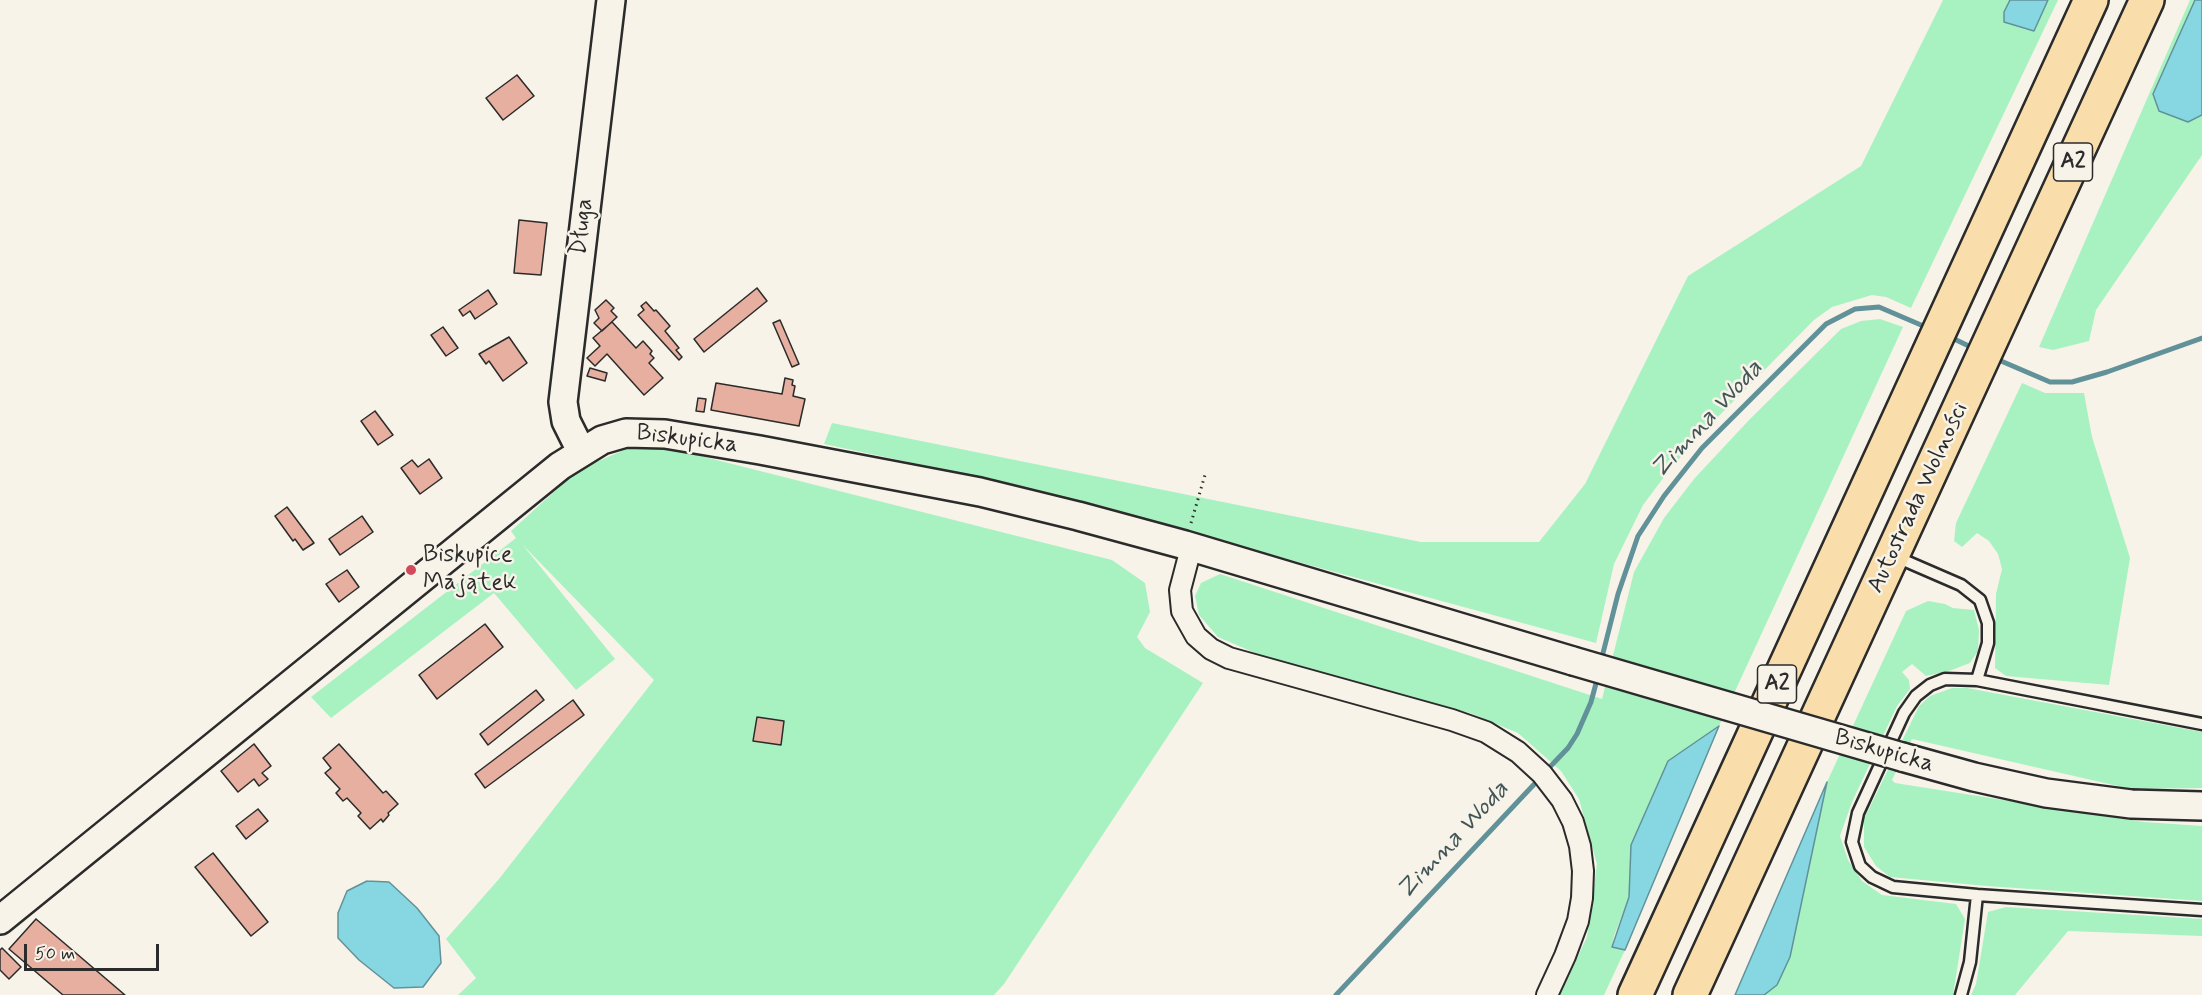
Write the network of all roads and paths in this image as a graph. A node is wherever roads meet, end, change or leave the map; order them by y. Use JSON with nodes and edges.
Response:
{"nodes":[{"id":1,"x":611,"y":0,"type":"edge"},
{"id":2,"x":2091,"y":0,"type":"edge"},
{"id":3,"x":2147,"y":0,"type":"edge"},
{"id":4,"x":581,"y":451,"type":"junction"},
{"id":5,"x":1205,"y":475,"type":"dead end"},
{"id":6,"x":1188,"y":547,"type":"junction"},
{"id":7,"x":1893,"y":555,"type":"junction"},
{"id":8,"x":1977,"y":680,"type":"junction"},
{"id":9,"x":2202,"y":724,"type":"edge"},
{"id":10,"x":2202,"y":806,"type":"edge"},
{"id":11,"x":1977,"y":896,"type":"junction"},
{"id":12,"x":2202,"y":910,"type":"edge"},
{"id":13,"x":0,"y":920,"type":"edge"},
{"id":14,"x":1547,"y":995,"type":"edge"},
{"id":15,"x":1635,"y":995,"type":"edge"},
{"id":16,"x":1690,"y":995,"type":"edge"},
{"id":17,"x":1961,"y":995,"type":"edge"}],
"edges":[{"from":1,"to":4,"type":"main road","name":"Długa"},
{"from":2,"to":15,"type":"highway","number":"A2"},
{"from":3,"to":7,"type":"highway","name":"Autostrada Wolności","number":"A2"},
{"from":4,"to":6,"type":"main road","name":"Biskupicka"},
{"from":4,"to":13,"type":"main road","name":"Biskupicka"},
{"from":5,"to":6,"type":"path"},
{"from":6,"to":10,"type":"main road","name":"Biskupicka","bridge":true},
{"from":6,"to":14,"type":"street"},
{"from":7,"to":8,"type":"lane"},
{"from":7,"to":16,"type":"highway","name":"Autostrada Wolności","number":"A2"},
{"from":8,"to":9,"type":"lane"},
{"from":8,"to":11,"type":"lane"},
{"from":11,"to":12,"type":"lane"},
{"from":11,"to":17,"type":"lane"}]}
